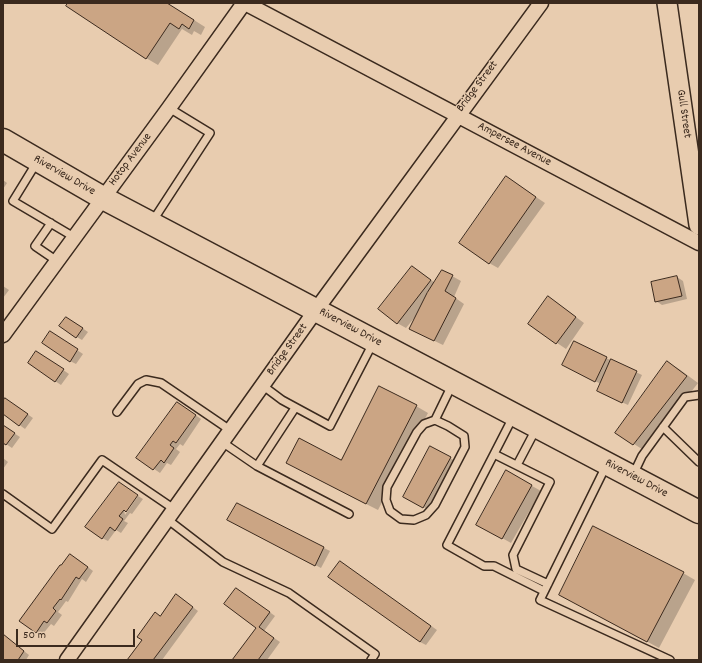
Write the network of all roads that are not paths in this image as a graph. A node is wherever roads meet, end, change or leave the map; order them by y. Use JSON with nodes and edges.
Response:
{"nodes":[{"id":1,"x":245,"y":3,"type":"edge"},
{"id":2,"x":541,"y":3,"type":"edge"},
{"id":3,"x":667,"y":3,"type":"edge"},
{"id":4,"x":169,"y":108,"type":"junction"},
{"id":5,"x":458,"y":115,"type":"junction"},
{"id":6,"x":3,"y":140,"type":"edge"},
{"id":7,"x":38,"y":160,"type":"junction"},
{"id":8,"x":102,"y":198,"type":"junction"},
{"id":9,"x":51,"y":223,"type":"junction"},
{"id":10,"x":151,"y":223,"type":"junction"},
{"id":11,"x":699,"y":225,"type":"edge"},
{"id":12,"x":74,"y":237,"type":"junction"},
{"id":13,"x":699,"y":243,"type":"edge"},
{"id":14,"x":57,"y":260,"type":"junction"},
{"id":15,"x":316,"y":310,"type":"junction"},
{"id":16,"x":3,"y":335,"type":"edge"},
{"id":17,"x":374,"y":341,"type":"junction"},
{"id":18,"x":453,"y":383,"type":"junction"},
{"id":19,"x":262,"y":385,"type":"junction"},
{"id":20,"x":699,"y":395,"type":"edge"},
{"id":21,"x":295,"y":408,"type":"junction"},
{"id":22,"x":117,"y":412,"type":"dead end"},
{"id":23,"x":514,"y":415,"type":"junction"},
{"id":24,"x":435,"y":420,"type":"junction"},
{"id":25,"x":537,"y":427,"type":"junction"},
{"id":26,"x":663,"y":427,"type":"junction"},
{"id":27,"x":230,"y":430,"type":"junction"},
{"id":28,"x":222,"y":442,"type":"junction"},
{"id":29,"x":494,"y":454,"type":"junction"},
{"id":30,"x":699,"y":462,"type":"edge"},
{"id":31,"x":607,"y":464,"type":"junction"},
{"id":32,"x":517,"y":465,"type":"junction"},
{"id":33,"x":257,"y":466,"type":"junction"},
{"id":34,"x":632,"y":477,"type":"junction"},
{"id":35,"x":3,"y":494,"type":"edge"},
{"id":36,"x":699,"y":512,"type":"edge"},
{"id":37,"x":170,"y":514,"type":"junction"},
{"id":38,"x":349,"y":514,"type":"dead end"},
{"id":39,"x":548,"y":584,"type":"junction"},
{"id":40,"x":544,"y":591,"type":"junction"},
{"id":41,"x":66,"y":660,"type":"edge"},
{"id":42,"x":371,"y":660,"type":"edge"},
{"id":43,"x":670,"y":660,"type":"edge"}],
"edges":[{"from":1,"to":4,"type":"street","name":"Hotop Avenue"},
{"from":1,"to":5,"type":"street","name":"Ampersee Avenue"},
{"from":2,"to":5,"type":"street","name":"Bridge Street"},
{"from":3,"to":11,"type":"street","name":"Gull Street"},
{"from":4,"to":8,"type":"street","name":"Hotop Avenue"},
{"from":4,"to":10,"type":"lane"},
{"from":5,"to":13,"type":"street","name":"Ampersee Avenue"},
{"from":5,"to":15,"type":"street","name":"Bridge Street"},
{"from":6,"to":7,"type":"main road","name":"Riverview Drive"},
{"from":7,"to":8,"type":"main road","name":"Riverview Drive"},
{"from":7,"to":9,"type":"lane"},
{"from":8,"to":10,"type":"main road","name":"Riverview Drive"},
{"from":8,"to":12,"type":"street","name":"Hotop Avenue"},
{"from":9,"to":12,"type":"lane"},
{"from":9,"to":14,"type":"lane"},
{"from":10,"to":15,"type":"main road","name":"Riverview Drive"},
{"from":12,"to":14,"type":"street","name":"Hotop Avenue"},
{"from":14,"to":16,"type":"street","name":"Hotop Avenue"},
{"from":15,"to":17,"type":"main road","name":"Riverview Drive"},
{"from":15,"to":19,"type":"street","name":"Bridge Street"},
{"from":17,"to":18,"type":"main road","name":"Riverview Drive"},
{"from":17,"to":21,"type":"lane"},
{"from":18,"to":23,"type":"main road","name":"Riverview Drive"},
{"from":18,"to":24,"type":"lane"},
{"from":19,"to":21,"type":"lane"},
{"from":19,"to":27,"type":"street","name":"Bridge Street"},
{"from":20,"to":26,"type":"lane"},
{"from":21,"to":33,"type":"lane"},
{"from":22,"to":27,"type":"lane"},
{"from":23,"to":25,"type":"main road","name":"Riverview Drive"},
{"from":23,"to":29,"type":"lane"},
{"from":24,"to":24,"type":"lane"},
{"from":25,"to":31,"type":"main road","name":"Riverview Drive"},
{"from":25,"to":32,"type":"lane"},
{"from":26,"to":30,"type":"lane"},
{"from":26,"to":34,"type":"lane"},
{"from":27,"to":28,"type":"street","name":"Bridge Street"},
{"from":28,"to":33,"type":"lane"},
{"from":28,"to":37,"type":"street","name":"Bridge Street"},
{"from":29,"to":32,"type":"lane"},
{"from":29,"to":40,"type":"lane"},
{"from":31,"to":34,"type":"main road","name":"Riverview Drive"},
{"from":31,"to":39,"type":"lane"},
{"from":32,"to":39,"type":"lane"},
{"from":33,"to":38,"type":"lane"},
{"from":34,"to":36,"type":"main road","name":"Riverview Drive"},
{"from":35,"to":37,"type":"lane"},
{"from":37,"to":41,"type":"street","name":"Bridge Street"},
{"from":37,"to":42,"type":"lane"},
{"from":39,"to":40,"type":"lane"},
{"from":40,"to":43,"type":"lane"}]}
